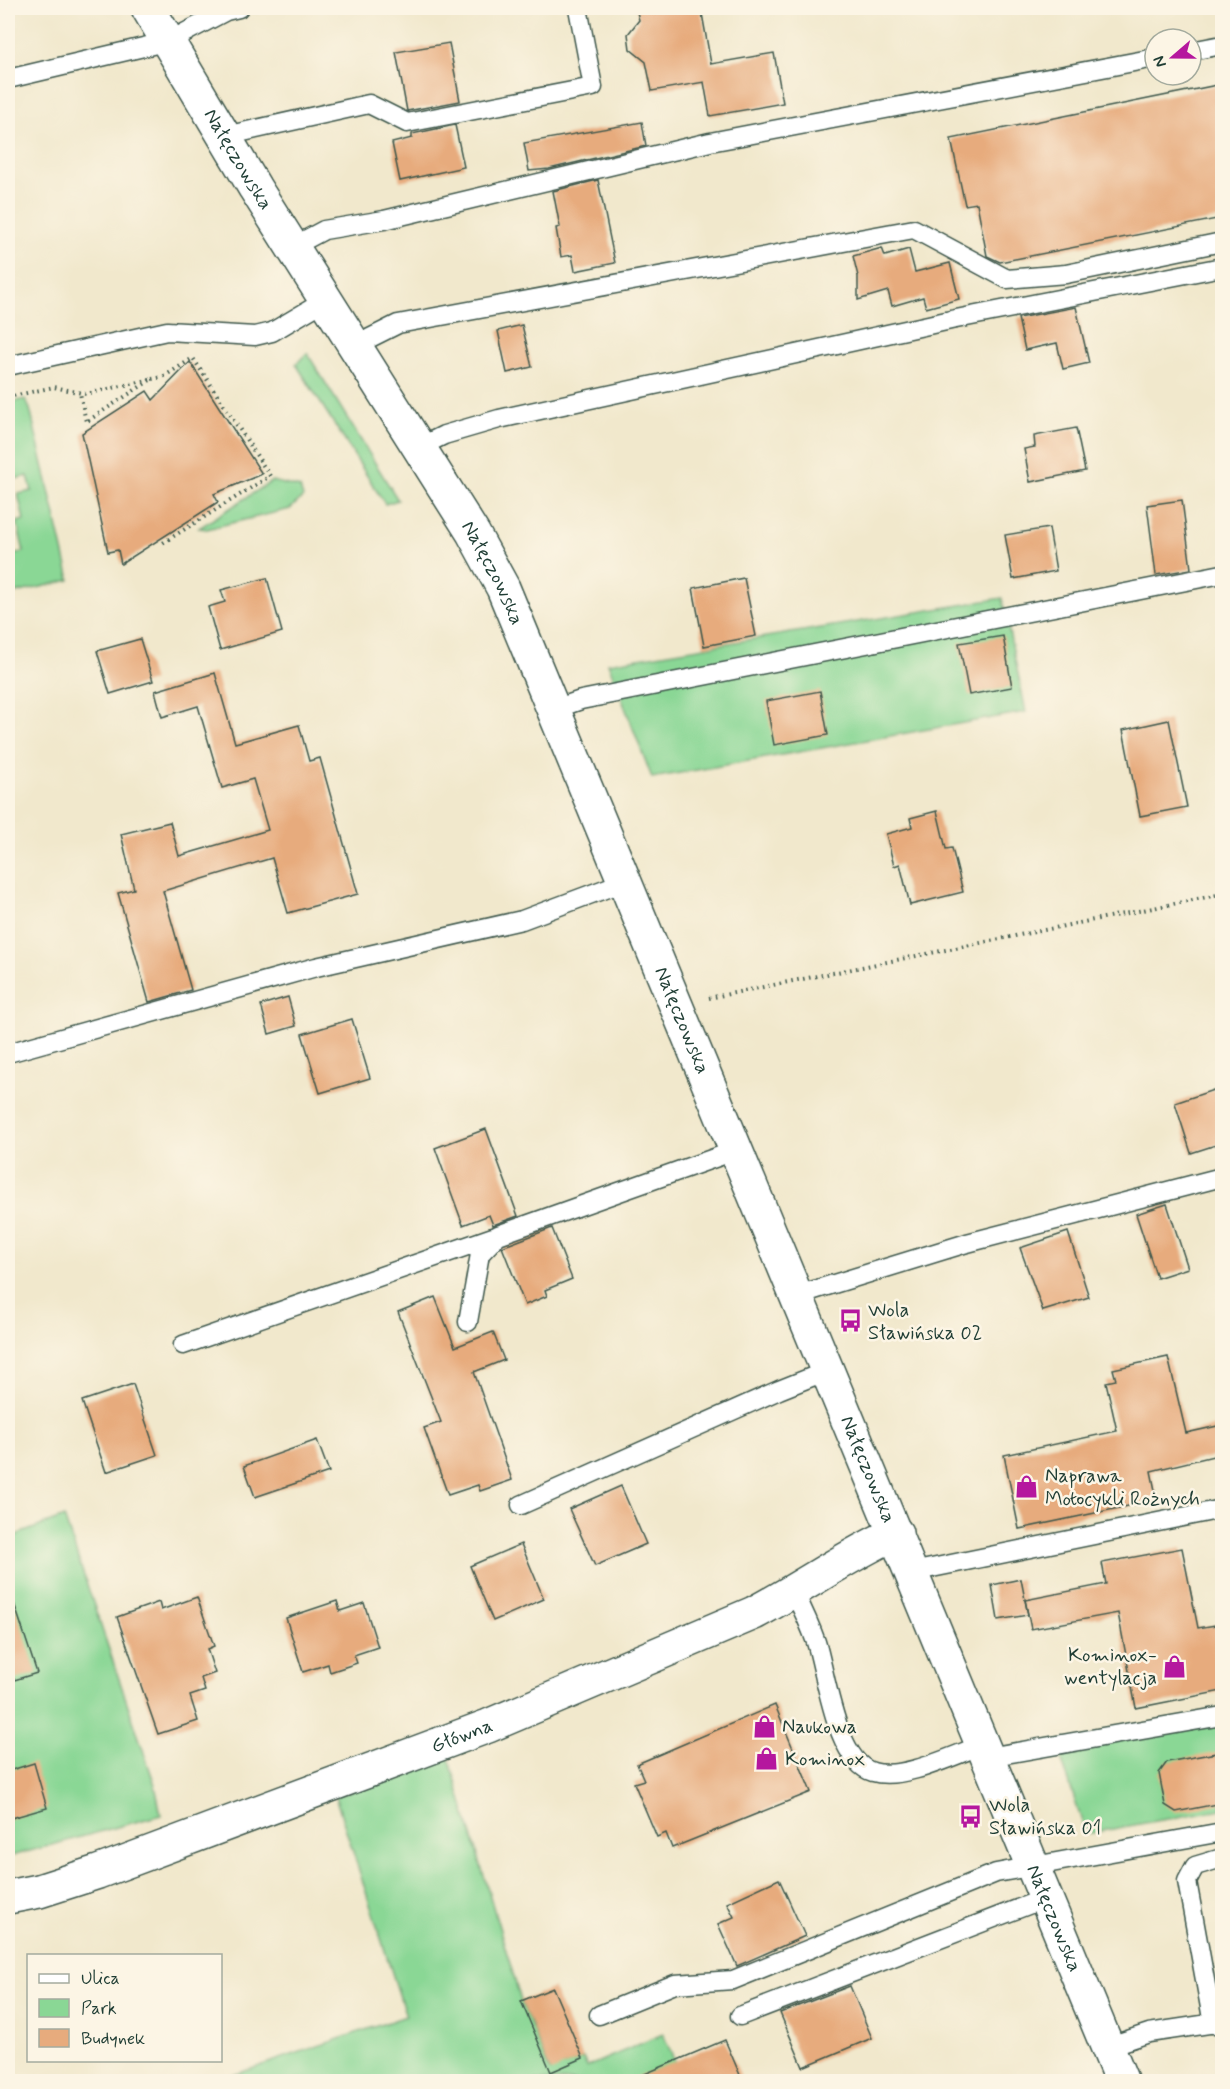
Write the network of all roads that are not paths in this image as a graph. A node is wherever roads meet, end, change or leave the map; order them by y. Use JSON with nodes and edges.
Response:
{"nodes":[{"id":1,"x":148,"y":8,"type":"edge"},
{"id":2,"x":239,"y":8,"type":"edge"},
{"id":3,"x":578,"y":8,"type":"edge"},
{"id":4,"x":169,"y":41,"type":"junction"},
{"id":5,"x":1222,"y":45,"type":"edge"},
{"id":6,"x":1203,"y":49,"type":"edge"},
{"id":7,"x":1143,"y":60,"type":"edge"},
{"id":8,"x":8,"y":79,"type":"edge"},
{"id":9,"x":225,"y":136,"type":"junction"},
{"id":10,"x":1222,"y":242,"type":"edge"},
{"id":11,"x":292,"y":247,"type":"junction"},
{"id":12,"x":1222,"y":267,"type":"edge"},
{"id":13,"x":326,"y":300,"type":"junction"},
{"id":14,"x":354,"y":346,"type":"junction"},
{"id":15,"x":8,"y":366,"type":"edge"},
{"id":16,"x":418,"y":448,"type":"junction"},
{"id":17,"x":1222,"y":574,"type":"edge"},
{"id":18,"x":555,"y":709,"type":"junction"},
{"id":19,"x":626,"y":881,"type":"junction"},
{"id":20,"x":8,"y":1053,"type":"edge"},
{"id":21,"x":737,"y":1150,"type":"junction"},
{"id":22,"x":1222,"y":1177,"type":"edge"},
{"id":23,"x":498,"y":1235,"type":"junction"},
{"id":24,"x":798,"y":1295,"type":"junction"},
{"id":25,"x":468,"y":1322,"type":"dead end"},
{"id":26,"x":183,"y":1345,"type":"dead end"},
{"id":27,"x":829,"y":1370,"type":"junction"},
{"id":28,"x":521,"y":1506,"type":"dead end"},
{"id":29,"x":1222,"y":1509,"type":"edge"},
{"id":30,"x":896,"y":1533,"type":"junction"},
{"id":31,"x":912,"y":1572,"type":"junction"},
{"id":32,"x":794,"y":1592,"type":"junction"},
{"id":33,"x":1222,"y":1716,"type":"edge"},
{"id":34,"x":985,"y":1751,"type":"junction"},
{"id":35,"x":1222,"y":1832,"type":"edge"},
{"id":36,"x":1222,"y":1858,"type":"edge"},
{"id":37,"x":1032,"y":1865,"type":"junction"},
{"id":38,"x":8,"y":1897,"type":"edge"},
{"id":39,"x":1046,"y":1898,"type":"junction"},
{"id":40,"x":599,"y":2015,"type":"dead end"},
{"id":41,"x":740,"y":2016,"type":"dead end"},
{"id":42,"x":1218,"y":2023,"type":"edge"},
{"id":43,"x":1107,"y":2047,"type":"junction"},
{"id":44,"x":1122,"y":2082,"type":"edge"}],
"edges":[{"from":1,"to":4,"type":"main road","name":"Nałęczowska"},
{"from":2,"to":4,"type":"lane"},
{"from":3,"to":9,"type":"lane"},
{"from":4,"to":8,"type":"lane"},
{"from":4,"to":9,"type":"main road","name":"Nałęczowska"},
{"from":5,"to":6,"type":"lane"},
{"from":7,"to":11,"type":"lane"},
{"from":9,"to":11,"type":"main road","name":"Nałęczowska"},
{"from":10,"to":14,"type":"lane"},
{"from":11,"to":13,"type":"main road","name":"Nałęczowska"},
{"from":12,"to":16,"type":"lane"},
{"from":13,"to":14,"type":"main road","name":"Nałęczowska"},
{"from":13,"to":15,"type":"lane"},
{"from":14,"to":16,"type":"main road","name":"Nałęczowska"},
{"from":16,"to":18,"type":"main road","name":"Nałęczowska"},
{"from":17,"to":18,"type":"lane"},
{"from":18,"to":19,"type":"main road","name":"Nałęczowska"},
{"from":19,"to":20,"type":"lane"},
{"from":19,"to":21,"type":"main road","name":"Nałęczowska"},
{"from":21,"to":23,"type":"lane"},
{"from":21,"to":24,"type":"main road","name":"Nałęczowska"},
{"from":22,"to":24,"type":"lane"},
{"from":23,"to":25,"type":"lane"},
{"from":23,"to":26,"type":"lane"},
{"from":24,"to":27,"type":"main road","name":"Nałęczowska"},
{"from":27,"to":28,"type":"lane"},
{"from":27,"to":30,"type":"main road","name":"Nałęczowska"},
{"from":29,"to":31,"type":"lane"},
{"from":30,"to":31,"type":"main road","name":"Nałęczowska"},
{"from":30,"to":32,"type":"main road","name":"Główna"},
{"from":31,"to":34,"type":"main road","name":"Nałęczowska"},
{"from":32,"to":34,"type":"lane"},
{"from":32,"to":38,"type":"main road","name":"Główna"},
{"from":33,"to":34,"type":"lane"},
{"from":34,"to":37,"type":"main road","name":"Nałęczowska"},
{"from":35,"to":37,"type":"lane"},
{"from":36,"to":42,"type":"lane"},
{"from":37,"to":39,"type":"main road","name":"Nałęczowska"},
{"from":37,"to":40,"type":"lane"},
{"from":39,"to":41,"type":"lane"},
{"from":39,"to":43,"type":"main road","name":"Nałęczowska"},
{"from":42,"to":43,"type":"lane"},
{"from":43,"to":44,"type":"main road","name":"Nałęczowska"}]}
